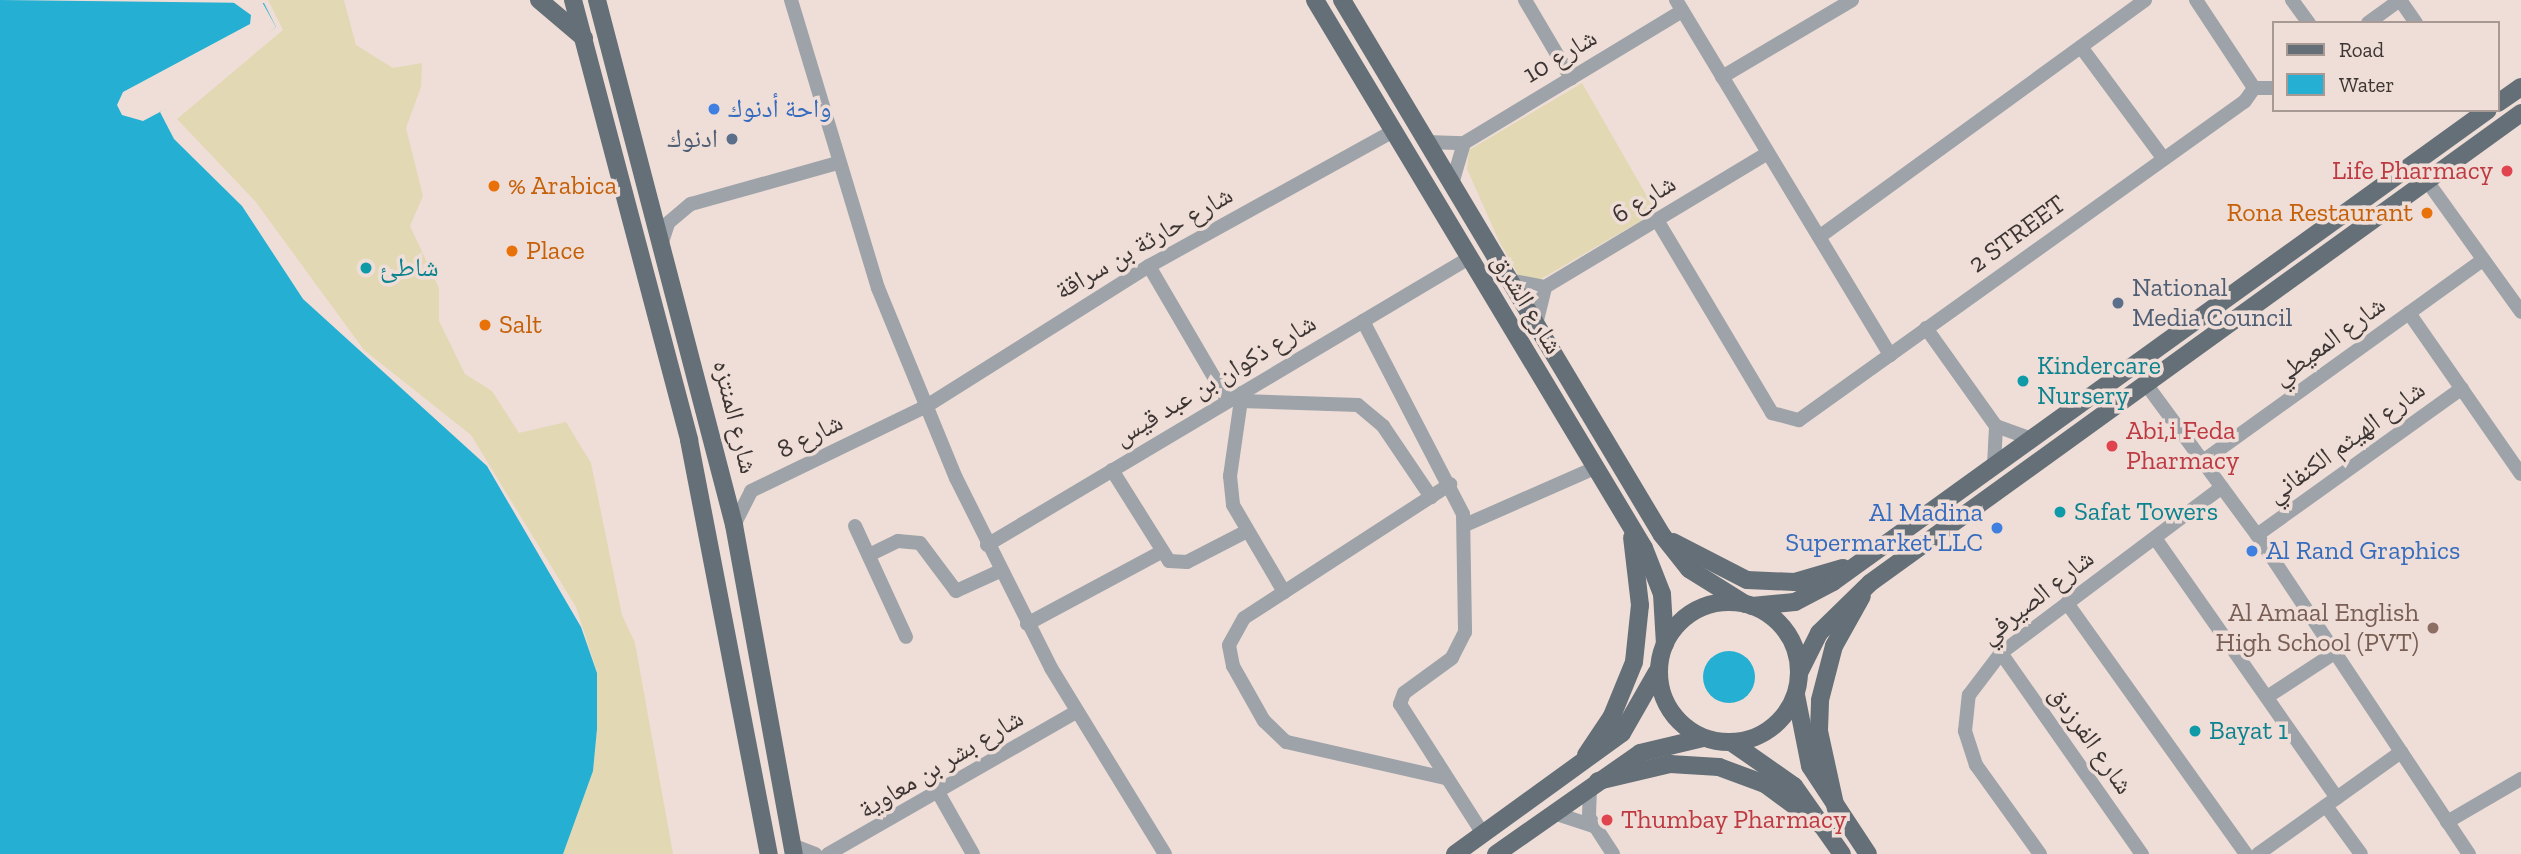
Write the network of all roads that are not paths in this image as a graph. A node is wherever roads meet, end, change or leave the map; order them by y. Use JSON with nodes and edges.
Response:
{"nodes":[{"id":1,"x":539,"y":0,"type":"edge"},
{"id":2,"x":573,"y":0,"type":"edge"},
{"id":3,"x":597,"y":0,"type":"edge"},
{"id":4,"x":791,"y":0,"type":"edge"},
{"id":5,"x":1315,"y":0,"type":"edge"},
{"id":6,"x":1342,"y":0,"type":"edge"},
{"id":7,"x":1524,"y":0,"type":"edge"},
{"id":8,"x":1852,"y":0,"type":"edge"},
{"id":9,"x":2145,"y":0,"type":"edge"},
{"id":10,"x":2196,"y":0,"type":"edge"},
{"id":11,"x":2292,"y":0,"type":"edge"},
{"id":12,"x":2400,"y":0,"type":"edge"},
{"id":13,"x":1679,"y":5,"type":"edge"},
{"id":14,"x":2308,"y":21,"type":"edge"},
{"id":15,"x":2371,"y":21,"type":"edge"},
{"id":16,"x":2415,"y":21,"type":"edge"},
{"id":17,"x":584,"y":38,"type":"junction"},
{"id":18,"x":2081,"y":47,"type":"junction"},
{"id":19,"x":1722,"y":76,"type":"junction"},
{"id":20,"x":1571,"y":78,"type":"junction"},
{"id":21,"x":2521,"y":86,"type":"edge"},
{"id":22,"x":2254,"y":88,"type":"junction"},
{"id":23,"x":2272,"y":88,"type":"edge"},
{"id":24,"x":2500,"y":101,"type":"edge"},
{"id":25,"x":2467,"y":112,"type":"edge"},
{"id":26,"x":2485,"y":112,"type":"edge"},
{"id":27,"x":2521,"y":113,"type":"edge"},
{"id":28,"x":2462,"y":129,"type":"junction"},
{"id":29,"x":1394,"y":131,"type":"junction"},
{"id":30,"x":1426,"y":142,"type":"junction"},
{"id":31,"x":1464,"y":143,"type":"junction"},
{"id":32,"x":1768,"y":153,"type":"junction"},
{"id":33,"x":2164,"y":159,"type":"junction"},
{"id":34,"x":838,"y":163,"type":"junction"},
{"id":35,"x":1420,"y":175,"type":"junction"},
{"id":36,"x":2427,"y":181,"type":"junction"},
{"id":37,"x":1453,"y":186,"type":"junction"},
{"id":38,"x":2342,"y":216,"type":"junction"},
{"id":39,"x":1657,"y":220,"type":"junction"},
{"id":40,"x":1819,"y":237,"type":"junction"},
{"id":41,"x":662,"y":242,"type":"junction"},
{"id":42,"x":1469,"y":258,"type":"junction"},
{"id":43,"x":2483,"y":260,"type":"junction"},
{"id":44,"x":1149,"y":266,"type":"junction"},
{"id":45,"x":2291,"y":279,"type":"junction"},
{"id":46,"x":1509,"y":280,"type":"junction"},
{"id":47,"x":1545,"y":287,"type":"junction"},
{"id":48,"x":2520,"y":310,"type":"edge"},
{"id":49,"x":2409,"y":313,"type":"junction"},
{"id":50,"x":1363,"y":321,"type":"junction"},
{"id":51,"x":1536,"y":325,"type":"junction"},
{"id":52,"x":1926,"y":328,"type":"junction"},
{"id":53,"x":1890,"y":355,"type":"junction"},
{"id":54,"x":2146,"y":384,"type":"junction"},
{"id":55,"x":2462,"y":388,"type":"junction"},
{"id":56,"x":1237,"y":399,"type":"junction"},
{"id":57,"x":925,"y":407,"type":"junction"},
{"id":58,"x":1996,"y":426,"type":"junction"},
{"id":59,"x":2031,"y":439,"type":"junction"},
{"id":60,"x":2203,"y":461,"type":"junction"},
{"id":61,"x":1994,"y":465,"type":"junction"},
{"id":62,"x":1595,"y":468,"type":"junction"},
{"id":63,"x":1112,"y":470,"type":"junction"},
{"id":64,"x":2521,"y":474,"type":"edge"},
{"id":65,"x":1450,"y":484,"type":"junction"},
{"id":66,"x":2222,"y":487,"type":"junction"},
{"id":67,"x":1430,"y":497,"type":"junction"},
{"id":68,"x":734,"y":525,"type":"junction"},
{"id":69,"x":1465,"y":525,"type":"junction"},
{"id":70,"x":855,"y":526,"type":"dead end"},
{"id":71,"x":1630,"y":527,"type":"junction"},
{"id":72,"x":708,"y":528,"type":"junction"},
{"id":73,"x":1245,"y":532,"type":"junction"},
{"id":74,"x":1662,"y":535,"type":"junction"},
{"id":75,"x":2257,"y":535,"type":"junction"},
{"id":76,"x":2155,"y":538,"type":"junction"},
{"id":77,"x":987,"y":545,"type":"junction"},
{"id":78,"x":1161,"y":552,"type":"junction"},
{"id":79,"x":869,"y":555,"type":"junction"},
{"id":80,"x":1860,"y":562,"type":"junction"},
{"id":81,"x":1000,"y":571,"type":"junction"},
{"id":82,"x":1870,"y":583,"type":"junction"},
{"id":83,"x":1284,"y":592,"type":"junction"},
{"id":84,"x":2067,"y":603,"type":"junction"},
{"id":85,"x":1748,"y":605,"type":"junction"},
{"id":86,"x":1027,"y":624,"type":"junction"},
{"id":87,"x":906,"y":637,"type":"dead end"},
{"id":88,"x":1665,"y":644,"type":"junction"},
{"id":89,"x":2336,"y":652,"type":"junction"},
{"id":90,"x":2001,"y":653,"type":"junction"},
{"id":91,"x":1660,"y":662,"type":"junction"},
{"id":92,"x":1799,"y":673,"type":"junction"},
{"id":93,"x":1796,"y":692,"type":"junction"},
{"id":94,"x":2267,"y":697,"type":"junction"},
{"id":95,"x":765,"y":702,"type":"junction"},
{"id":96,"x":1076,"y":712,"type":"junction"},
{"id":97,"x":1704,"y":738,"type":"junction"},
{"id":98,"x":1731,"y":743,"type":"junction"},
{"id":99,"x":2401,"y":752,"type":"junction"},
{"id":100,"x":1578,"y":766,"type":"junction"},
{"id":101,"x":1445,"y":778,"type":"junction"},
{"id":102,"x":2521,"y":779,"type":"edge"},
{"id":103,"x":1594,"y":784,"type":"junction"},
{"id":104,"x":939,"y":794,"type":"junction"},
{"id":105,"x":2332,"y":802,"type":"junction"},
{"id":106,"x":1836,"y":809,"type":"junction"},
{"id":107,"x":1554,"y":813,"type":"junction"},
{"id":108,"x":2447,"y":822,"type":"junction"},
{"id":109,"x":1592,"y":826,"type":"junction"},
{"id":110,"x":1825,"y":828,"type":"junction"},
{"id":111,"x":1483,"y":834,"type":"junction"},
{"id":112,"x":793,"y":850,"type":"edge"},
{"id":113,"x":769,"y":854,"type":"edge"},
{"id":114,"x":815,"y":854,"type":"edge"},
{"id":115,"x":828,"y":854,"type":"edge"},
{"id":116,"x":973,"y":854,"type":"edge"},
{"id":117,"x":1165,"y":854,"type":"edge"},
{"id":118,"x":1455,"y":854,"type":"edge"},
{"id":119,"x":1496,"y":854,"type":"edge"},
{"id":120,"x":1613,"y":854,"type":"edge"},
{"id":121,"x":1842,"y":854,"type":"edge"},
{"id":122,"x":1868,"y":854,"type":"edge"},
{"id":123,"x":2040,"y":854,"type":"edge"},
{"id":124,"x":2142,"y":854,"type":"edge"},
{"id":125,"x":2246,"y":854,"type":"edge"},
{"id":126,"x":2258,"y":854,"type":"edge"},
{"id":127,"x":2361,"y":854,"type":"edge"},
{"id":128,"x":2469,"y":854,"type":"edge"}],
"edges":[{"from":1,"to":17,"type":"main road"},
{"from":2,"to":17,"type":"main road","name":"شارع المنتزه"},
{"from":3,"to":41,"type":"main road","name":"شارع المنتزه"},
{"from":4,"to":34,"type":"street"},
{"from":5,"to":29,"type":"main road","name":"شارع الشرق"},
{"from":6,"to":30,"type":"main road","name":"شارع الشرق"},
{"from":7,"to":20,"type":"street"},
{"from":8,"to":19,"type":"street"},
{"from":9,"to":18,"type":"street"},
{"from":10,"to":22,"type":"street"},
{"from":11,"to":14,"type":"street"},
{"from":12,"to":15,"type":"street"},
{"from":12,"to":16,"type":"street"},
{"from":13,"to":19,"type":"street"},
{"from":13,"to":20,"type":"street","name":"شارع 10"},
{"from":17,"to":72,"type":"main road","name":"شارع المنتزه"},
{"from":18,"to":33,"type":"street"},
{"from":18,"to":40,"type":"street"},
{"from":19,"to":32,"type":"street"},
{"from":20,"to":31,"type":"street","name":"شارع 10"},
{"from":21,"to":24,"type":"main road"},
{"from":22,"to":23,"type":"street"},
{"from":22,"to":33,"type":"street","name":"2 STREET"},
{"from":25,"to":28,"type":"street"},
{"from":26,"to":28,"type":"main road"},
{"from":27,"to":36,"type":"main road"},
{"from":28,"to":38,"type":"main road"},
{"from":29,"to":35,"type":"main road","name":"شارع الشرق"},
{"from":29,"to":44,"type":"street","name":"شارع حارثة بن سراقة"},
{"from":30,"to":31,"type":"street"},
{"from":30,"to":37,"type":"main road","name":"شارع الشرق"},
{"from":31,"to":37,"type":"street"},
{"from":32,"to":39,"type":"street","name":"شارع 6"},
{"from":32,"to":40,"type":"street"},
{"from":33,"to":52,"type":"street","name":"2 STREET"},
{"from":34,"to":41,"type":"street"},
{"from":34,"to":57,"type":"street"},
{"from":35,"to":37,"type":"main road"},
{"from":35,"to":42,"type":"main road","name":"شارع الشرق"},
{"from":36,"to":43,"type":"street"},
{"from":36,"to":45,"type":"main road"},
{"from":37,"to":46,"type":"main road","name":"شارع الشرق"},
{"from":38,"to":45,"type":"main road"},
{"from":38,"to":59,"type":"main road"},
{"from":39,"to":47,"type":"street","name":"شارع 6"},
{"from":39,"to":53,"type":"street","name":"2 STREET"},
{"from":40,"to":53,"type":"street"},
{"from":41,"to":68,"type":"main road","name":"شارع المنتزه"},
{"from":42,"to":50,"type":"street","name":"شارع ذكوان بن عبد قيس"},
{"from":42,"to":62,"type":"main road","name":"شارع الشرق"},
{"from":43,"to":48,"type":"street"},
{"from":43,"to":49,"type":"street","name":"شارع المعيطي"},
{"from":44,"to":56,"type":"street"},
{"from":44,"to":57,"type":"street","name":"شارع حارثة بن سراقة"},
{"from":45,"to":54,"type":"main road"},
{"from":46,"to":47,"type":"street"},
{"from":46,"to":51,"type":"main road","name":"شارع الشرق"},
{"from":47,"to":51,"type":"street"},
{"from":49,"to":55,"type":"street"},
{"from":49,"to":60,"type":"street","name":"شارع المعيطي"},
{"from":50,"to":56,"type":"street","name":"شارع ذكوان بن عبد قيس"},
{"from":50,"to":65,"type":"street"},
{"from":51,"to":74,"type":"main road","name":"شارع الشرق"},
{"from":52,"to":53,"type":"street","name":"2 STREET"},
{"from":52,"to":58,"type":"street"},
{"from":54,"to":60,"type":"street"},
{"from":54,"to":82,"type":"main road"},
{"from":55,"to":64,"type":"street"},
{"from":55,"to":75,"type":"street","name":"شارع الهيثم الكنفاني"},
{"from":56,"to":63,"type":"street","name":"شارع ذكوان بن عبد قيس"},
{"from":56,"to":67,"type":"street"},
{"from":56,"to":73,"type":"street"},
{"from":57,"to":68,"type":"street","name":"شارع 8"},
{"from":57,"to":77,"type":"street"},
{"from":58,"to":59,"type":"street"},
{"from":58,"to":61,"type":"street"},
{"from":59,"to":61,"type":"main road"},
{"from":60,"to":66,"type":"street"},
{"from":61,"to":80,"type":"main road"},
{"from":62,"to":69,"type":"street"},
{"from":62,"to":71,"type":"main road","name":"شارع الشرق"},
{"from":63,"to":77,"type":"street","name":"شارع ذكوان بن عبد قيس"},
{"from":63,"to":78,"type":"street"},
{"from":65,"to":67,"type":"street"},
{"from":65,"to":69,"type":"street"},
{"from":66,"to":75,"type":"street"},
{"from":66,"to":76,"type":"street","name":"شارع الصيرفي"},
{"from":67,"to":83,"type":"street"},
{"from":68,"to":95,"type":"main road","name":"شارع المنتزه"},
{"from":69,"to":101,"type":"street"},
{"from":70,"to":79,"type":"street"},
{"from":71,"to":88,"type":"main road","name":"شارع الشرق"},
{"from":71,"to":100,"type":"main road"},
{"from":72,"to":95,"type":"main road"},
{"from":72,"to":113,"type":"main road","name":"شارع المنتزه"},
{"from":73,"to":78,"type":"street"},
{"from":73,"to":83,"type":"street"},
{"from":74,"to":80,"type":"main road"},
{"from":74,"to":85,"type":"main road","name":"شارع الشرق"},
{"from":75,"to":89,"type":"street"},
{"from":76,"to":84,"type":"street","name":"شارع الصيرفي"},
{"from":76,"to":94,"type":"street"},
{"from":77,"to":81,"type":"street"},
{"from":78,"to":86,"type":"street"},
{"from":79,"to":81,"type":"street"},
{"from":79,"to":87,"type":"street"},
{"from":80,"to":85,"type":"main road"},
{"from":81,"to":86,"type":"street"},
{"from":82,"to":92,"type":"main road"},
{"from":82,"to":106,"type":"main road"},
{"from":83,"to":101,"type":"street"},
{"from":84,"to":90,"type":"street","name":"شارع الصيرفي"},
{"from":84,"to":125,"type":"street"},
{"from":85,"to":88,"type":"main road"},
{"from":85,"to":92,"type":"main road"},
{"from":86,"to":96,"type":"street"},
{"from":88,"to":91,"type":"main road"},
{"from":89,"to":94,"type":"street"},
{"from":89,"to":99,"type":"street"},
{"from":90,"to":123,"type":"street","name":"شارع الصيرفي"},
{"from":90,"to":124,"type":"street","name":"شارع الفرزدق"},
{"from":91,"to":97,"type":"main road"},
{"from":91,"to":100,"type":"main road"},
{"from":92,"to":93,"type":"main road"},
{"from":93,"to":98,"type":"main road"},
{"from":93,"to":106,"type":"main road"},
{"from":94,"to":105,"type":"street"},
{"from":95,"to":112,"type":"main road","name":"شارع المنتزه"},
{"from":96,"to":104,"type":"street","name":"شارع بشر بن معاوية"},
{"from":96,"to":117,"type":"street"},
{"from":97,"to":98,"type":"main road"},
{"from":97,"to":103,"type":"main road"},
{"from":98,"to":110,"type":"main road"},
{"from":99,"to":105,"type":"street"},
{"from":99,"to":108,"type":"street"},
{"from":100,"to":111,"type":"main road"},
{"from":101,"to":111,"type":"street"},
{"from":102,"to":108,"type":"street"},
{"from":103,"to":107,"type":"main road"},
{"from":103,"to":109,"type":"street"},
{"from":103,"to":110,"type":"main road"},
{"from":104,"to":115,"type":"street","name":"شارع بشر بن معاوية"},
{"from":104,"to":116,"type":"street"},
{"from":105,"to":126,"type":"street"},
{"from":105,"to":127,"type":"street"},
{"from":106,"to":122,"type":"main road"},
{"from":107,"to":109,"type":"street"},
{"from":107,"to":119,"type":"main road"},
{"from":108,"to":128,"type":"street"},
{"from":109,"to":120,"type":"street"},
{"from":110,"to":121,"type":"main road"},
{"from":111,"to":118,"type":"main road"},
{"from":112,"to":114,"type":"street"}]}
